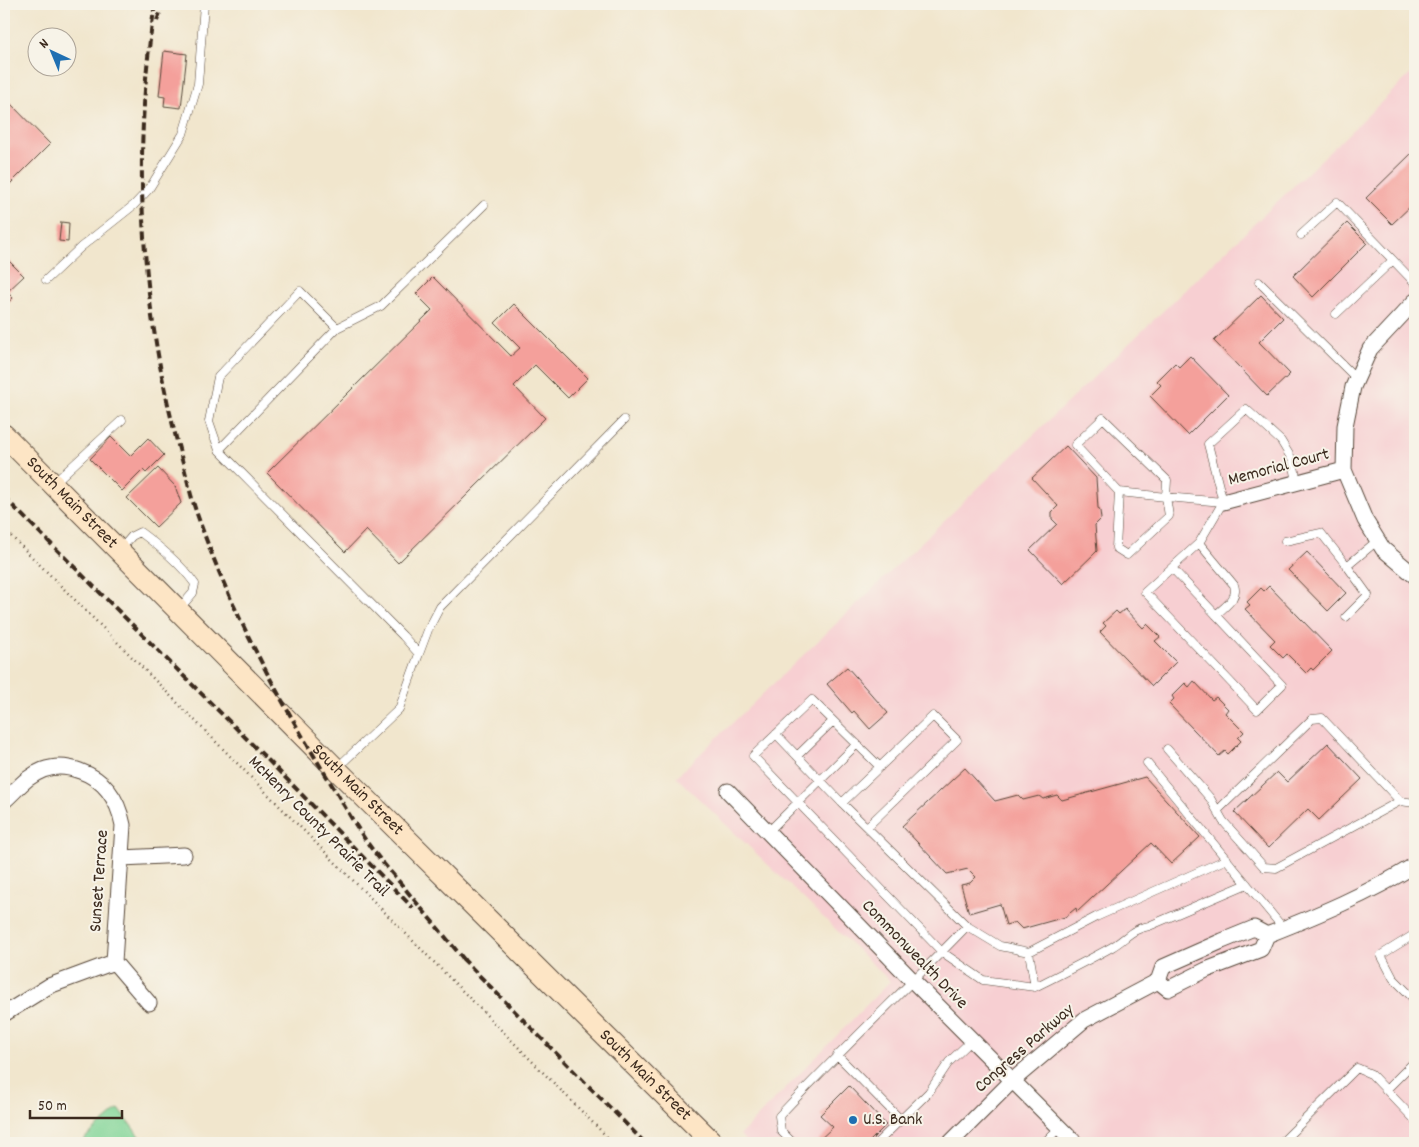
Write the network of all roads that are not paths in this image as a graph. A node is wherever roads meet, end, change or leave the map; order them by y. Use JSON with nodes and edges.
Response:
{"nodes":[{"id":1,"x":204,"y":4,"type":"edge"},
{"id":2,"x":484,"y":205,"type":"dead end"},
{"id":3,"x":1300,"y":235,"type":"dead end"},
{"id":4,"x":1393,"y":260,"type":"junction"},
{"id":5,"x":46,"y":280,"type":"dead end"},
{"id":6,"x":1260,"y":282,"type":"dead end"},
{"id":7,"x":1415,"y":283,"type":"edge"},
{"id":8,"x":1415,"y":301,"type":"edge"},
{"id":9,"x":1336,"y":314,"type":"dead end"},
{"id":10,"x":338,"y":328,"type":"junction"},
{"id":11,"x":1357,"y":379,"type":"junction"},
{"id":12,"x":122,"y":420,"type":"dead end"},
{"id":13,"x":624,"y":420,"type":"dead end"},
{"id":14,"x":4,"y":435,"type":"edge"},
{"id":15,"x":219,"y":450,"type":"junction"},
{"id":16,"x":1344,"y":470,"type":"junction"},
{"id":17,"x":1297,"y":482,"type":"junction"},
{"id":18,"x":53,"y":485,"type":"junction"},
{"id":19,"x":1119,"y":492,"type":"junction"},
{"id":20,"x":1166,"y":497,"type":"junction"},
{"id":21,"x":1223,"y":502,"type":"junction"},
{"id":22,"x":1378,"y":540,"type":"junction"},
{"id":23,"x":1284,"y":541,"type":"dead end"},
{"id":24,"x":1199,"y":543,"type":"junction"},
{"id":25,"x":119,"y":551,"type":"junction"},
{"id":26,"x":1347,"y":566,"type":"junction"},
{"id":27,"x":1172,"y":568,"type":"junction"},
{"id":28,"x":1415,"y":576,"type":"edge"},
{"id":29,"x":178,"y":611,"type":"junction"},
{"id":30,"x":1216,"y":615,"type":"junction"},
{"id":31,"x":1346,"y":617,"type":"dead end"},
{"id":32,"x":419,"y":654,"type":"junction"},
{"id":33,"x":833,"y":721,"type":"junction"},
{"id":34,"x":776,"y":734,"type":"junction"},
{"id":35,"x":856,"y":744,"type":"junction"},
{"id":36,"x":1167,"y":748,"type":"dead end"},
{"id":37,"x":797,"y":756,"type":"junction"},
{"id":38,"x":1146,"y":763,"type":"dead end"},
{"id":39,"x":880,"y":767,"type":"junction"},
{"id":40,"x":336,"y":769,"type":"junction"},
{"id":41,"x":820,"y":780,"type":"junction"},
{"id":42,"x":728,"y":791,"type":"dead end"},
{"id":43,"x":1400,"y":801,"type":"junction"},
{"id":44,"x":4,"y":802,"type":"edge"},
{"id":45,"x":797,"y":802,"type":"junction"},
{"id":46,"x":842,"y":803,"type":"junction"},
{"id":47,"x":1415,"y":803,"type":"edge"},
{"id":48,"x":1218,"y":810,"type":"junction"},
{"id":49,"x":867,"y":827,"type":"junction"},
{"id":50,"x":768,"y":832,"type":"junction"},
{"id":51,"x":184,"y":855,"type":"dead end"},
{"id":52,"x":122,"y":858,"type":"junction"},
{"id":53,"x":1227,"y":859,"type":"junction"},
{"id":54,"x":1415,"y":865,"type":"edge"},
{"id":55,"x":1247,"y":884,"type":"junction"},
{"id":56,"x":967,"y":926,"type":"junction"},
{"id":57,"x":1284,"y":928,"type":"junction"},
{"id":58,"x":1415,"y":934,"type":"edge"},
{"id":59,"x":1267,"y":935,"type":"junction"},
{"id":60,"x":942,"y":952,"type":"junction"},
{"id":61,"x":1029,"y":952,"type":"junction"},
{"id":62,"x":114,"y":962,"type":"junction"},
{"id":63,"x":1158,"y":981,"type":"junction"},
{"id":64,"x":913,"y":982,"type":"junction"},
{"id":65,"x":1035,"y":987,"type":"junction"},
{"id":66,"x":1415,"y":1000,"type":"edge"},
{"id":67,"x":149,"y":1003,"type":"dead end"},
{"id":68,"x":4,"y":1014,"type":"edge"},
{"id":69,"x":972,"y":1040,"type":"junction"},
{"id":70,"x":837,"y":1055,"type":"junction"},
{"id":71,"x":1415,"y":1061,"type":"edge"},
{"id":72,"x":1012,"y":1081,"type":"junction"},
{"id":73,"x":1386,"y":1090,"type":"junction"},
{"id":74,"x":901,"y":1120,"type":"junction"},
{"id":75,"x":1415,"y":1120,"type":"edge"},
{"id":76,"x":1060,"y":1128,"type":"junction"},
{"id":77,"x":713,"y":1143,"type":"edge"},
{"id":78,"x":792,"y":1143,"type":"edge"},
{"id":79,"x":877,"y":1143,"type":"edge"},
{"id":80,"x":950,"y":1143,"type":"edge"},
{"id":81,"x":1044,"y":1143,"type":"edge"},
{"id":82,"x":1075,"y":1143,"type":"edge"},
{"id":83,"x":1281,"y":1143,"type":"edge"}],
"edges":[{"from":1,"to":5,"type":"lane"},
{"from":2,"to":10,"type":"lane"},
{"from":3,"to":4,"type":"lane"},
{"from":4,"to":7,"type":"lane"},
{"from":4,"to":9,"type":"lane"},
{"from":6,"to":11,"type":"lane"},
{"from":8,"to":11,"type":"street"},
{"from":10,"to":15,"type":"lane"},
{"from":10,"to":15,"type":"lane"},
{"from":11,"to":16,"type":"street"},
{"from":12,"to":18,"type":"lane"},
{"from":13,"to":32,"type":"lane"},
{"from":14,"to":18,"type":"street","name":"South Main Street"},
{"from":15,"to":32,"type":"lane"},
{"from":16,"to":17,"type":"street","name":"Memorial Court"},
{"from":16,"to":22,"type":"street"},
{"from":17,"to":21,"type":"street","name":"Memorial Court"},
{"from":17,"to":21,"type":"lane"},
{"from":18,"to":25,"type":"street","name":"South Main Street"},
{"from":19,"to":20,"type":"lane"},
{"from":19,"to":20,"type":"lane"},
{"from":19,"to":20,"type":"lane"},
{"from":20,"to":21,"type":"lane"},
{"from":21,"to":24,"type":"lane"},
{"from":22,"to":26,"type":"lane"},
{"from":22,"to":28,"type":"street"},
{"from":23,"to":26,"type":"lane"},
{"from":24,"to":27,"type":"lane"},
{"from":24,"to":30,"type":"lane"},
{"from":25,"to":29,"type":"street","name":"South Main Street"},
{"from":25,"to":29,"type":"lane"},
{"from":26,"to":31,"type":"lane"},
{"from":27,"to":30,"type":"lane"},
{"from":27,"to":30,"type":"lane"},
{"from":29,"to":40,"type":"street","name":"South Main Street"},
{"from":32,"to":40,"type":"lane"},
{"from":33,"to":34,"type":"lane"},
{"from":33,"to":35,"type":"lane"},
{"from":33,"to":37,"type":"lane"},
{"from":34,"to":37,"type":"lane"},
{"from":34,"to":45,"type":"lane"},
{"from":35,"to":39,"type":"lane"},
{"from":35,"to":41,"type":"lane"},
{"from":36,"to":48,"type":"lane"},
{"from":37,"to":41,"type":"lane"},
{"from":38,"to":53,"type":"lane"},
{"from":39,"to":46,"type":"lane"},
{"from":39,"to":49,"type":"lane"},
{"from":40,"to":77,"type":"street","name":"South Main Street"},
{"from":41,"to":45,"type":"lane"},
{"from":41,"to":46,"type":"lane"},
{"from":42,"to":50,"type":"street","name":"Commonwealth Drive"},
{"from":43,"to":47,"type":"lane"},
{"from":43,"to":48,"type":"lane"},
{"from":43,"to":48,"type":"lane"},
{"from":44,"to":52,"type":"street","name":"Sunset Terrace"},
{"from":45,"to":50,"type":"lane"},
{"from":45,"to":60,"type":"lane"},
{"from":46,"to":49,"type":"lane"},
{"from":49,"to":56,"type":"lane"},
{"from":50,"to":64,"type":"street","name":"Commonwealth Drive"},
{"from":51,"to":52,"type":"street"},
{"from":52,"to":62,"type":"street","name":"Sunset Terrace"},
{"from":53,"to":55,"type":"lane"},
{"from":53,"to":61,"type":"lane"},
{"from":54,"to":57,"type":"street"},
{"from":55,"to":57,"type":"lane"},
{"from":55,"to":65,"type":"lane"},
{"from":56,"to":60,"type":"lane"},
{"from":56,"to":61,"type":"lane"},
{"from":57,"to":59,"type":"street"},
{"from":58,"to":66,"type":"lane"},
{"from":59,"to":63,"type":"street"},
{"from":59,"to":63,"type":"street","name":"Congress Parkway"},
{"from":60,"to":64,"type":"lane"},
{"from":60,"to":65,"type":"lane"},
{"from":61,"to":65,"type":"lane"},
{"from":62,"to":67,"type":"street"},
{"from":62,"to":68,"type":"street"},
{"from":63,"to":72,"type":"street","name":"Congress Parkway"},
{"from":64,"to":69,"type":"street","name":"Commonwealth Drive"},
{"from":64,"to":70,"type":"lane"},
{"from":69,"to":72,"type":"street","name":"Commonwealth Drive"},
{"from":69,"to":74,"type":"lane"},
{"from":70,"to":74,"type":"lane"},
{"from":70,"to":78,"type":"lane"},
{"from":71,"to":73,"type":"lane"},
{"from":72,"to":76,"type":"street","name":"Commonwealth Drive"},
{"from":72,"to":80,"type":"street","name":"Congress Parkway"},
{"from":73,"to":75,"type":"lane"},
{"from":73,"to":83,"type":"lane"},
{"from":74,"to":79,"type":"lane"},
{"from":76,"to":81,"type":"lane"},
{"from":76,"to":82,"type":"street","name":"Commonwealth Drive"}]}
